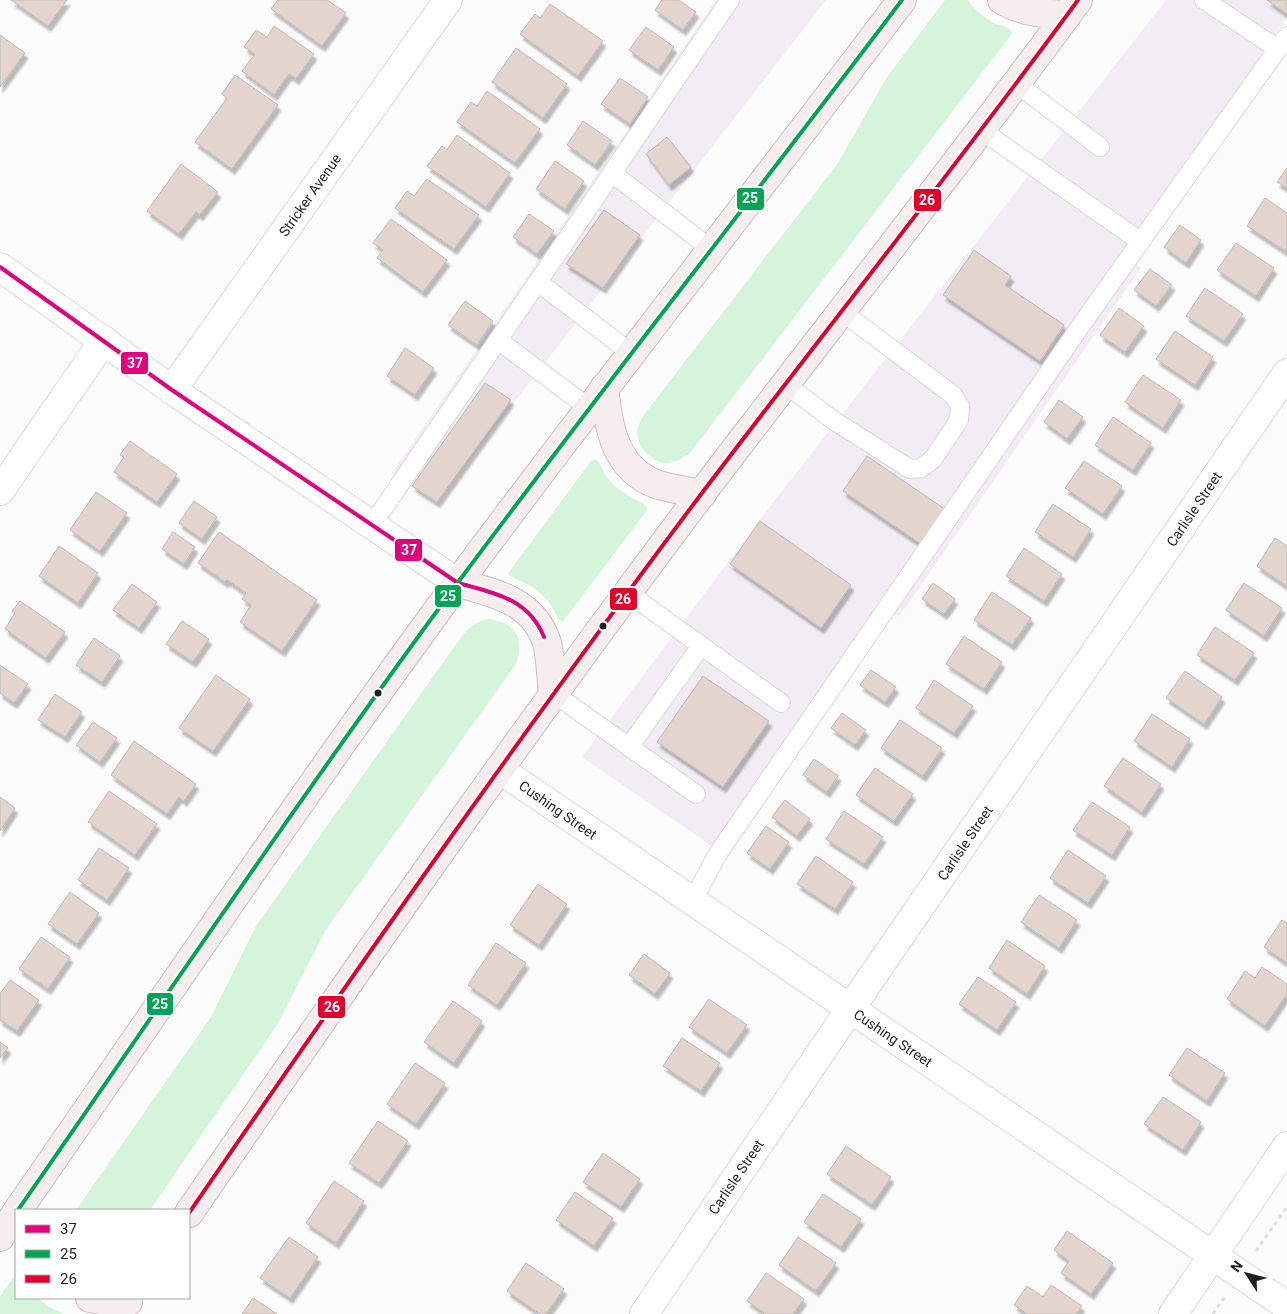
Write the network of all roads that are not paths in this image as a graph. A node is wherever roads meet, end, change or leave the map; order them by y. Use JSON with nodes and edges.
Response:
{"nodes":[{"id":1,"x":448,"y":0,"type":"edge"},
{"id":2,"x":730,"y":0,"type":"edge"},
{"id":3,"x":902,"y":0,"type":"edge"},
{"id":4,"x":1002,"y":0,"type":"edge"},
{"id":5,"x":1204,"y":0,"type":"edge"},
{"id":6,"x":1073,"y":8,"type":"edge"},
{"id":7,"x":1282,"y":42,"type":"edge"},
{"id":8,"x":1017,"y":84,"type":"junction"},
{"id":9,"x":981,"y":130,"type":"junction"},
{"id":10,"x":1100,"y":147,"type":"dead end"},
{"id":11,"x":612,"y":173,"type":"junction"},
{"id":12,"x":1140,"y":242,"type":"junction"},
{"id":13,"x":711,"y":249,"type":"junction"},
{"id":14,"x":0,"y":267,"type":"edge"},
{"id":15,"x":538,"y":282,"type":"junction"},
{"id":16,"x":841,"y":311,"type":"junction"},
{"id":17,"x":104,"y":340,"type":"junction"},
{"id":18,"x":498,"y":340,"type":"junction"},
{"id":19,"x":631,"y":353,"type":"junction"},
{"id":20,"x":1287,"y":373,"type":"edge"},
{"id":21,"x":785,"y":384,"type":"junction"},
{"id":22,"x":172,"y":390,"type":"junction"},
{"id":23,"x":597,"y":398,"type":"junction"},
{"id":24,"x":0,"y":491,"type":"edge"},
{"id":25,"x":702,"y":494,"type":"junction"},
{"id":26,"x":372,"y":526,"type":"junction"},
{"id":27,"x":458,"y":583,"type":"junction"},
{"id":28,"x":628,"y":593,"type":"junction"},
{"id":29,"x":702,"y":646,"type":"junction"},
{"id":30,"x":553,"y":693,"type":"junction"},
{"id":31,"x":781,"y":703,"type":"dead end"},
{"id":32,"x":629,"y":747,"type":"junction"},
{"id":33,"x":499,"y":769,"type":"junction"},
{"id":34,"x":696,"y":794,"type":"dead end"},
{"id":35,"x":692,"y":902,"type":"junction"},
{"id":36,"x":850,"y":1009,"type":"junction"},
{"id":37,"x":1287,"y":1146,"type":"edge"},
{"id":38,"x":19,"y":1209,"type":"edge"},
{"id":39,"x":190,"y":1212,"type":"edge"},
{"id":40,"x":15,"y":1214,"type":"edge"},
{"id":41,"x":0,"y":1237,"type":"edge"},
{"id":42,"x":1212,"y":1256,"type":"junction"},
{"id":43,"x":96,"y":1299,"type":"edge"},
{"id":44,"x":126,"y":1304,"type":"edge"},
{"id":45,"x":1287,"y":1306,"type":"edge"},
{"id":46,"x":644,"y":1314,"type":"edge"},
{"id":47,"x":1172,"y":1314,"type":"edge"}],
"edges":[{"from":1,"to":22,"type":"street","name":"Stricker Avenue"},
{"from":2,"to":11,"type":"lane"},
{"from":3,"to":13,"type":"highway"},
{"from":4,"to":6,"type":"highway"},
{"from":5,"to":7,"type":"lane"},
{"from":6,"to":8,"type":"highway"},
{"from":7,"to":12,"type":"lane"},
{"from":8,"to":9,"type":"highway"},
{"from":8,"to":10,"type":"lane"},
{"from":9,"to":12,"type":"lane"},
{"from":9,"to":16,"type":"highway"},
{"from":11,"to":13,"type":"lane"},
{"from":11,"to":15,"type":"lane"},
{"from":12,"to":35,"type":"lane"},
{"from":13,"to":19,"type":"highway"},
{"from":14,"to":17,"type":"street"},
{"from":15,"to":18,"type":"lane"},
{"from":15,"to":19,"type":"lane"},
{"from":16,"to":21,"type":"highway"},
{"from":16,"to":21,"type":"lane"},
{"from":17,"to":22,"type":"street"},
{"from":17,"to":24,"type":"street"},
{"from":18,"to":23,"type":"lane"},
{"from":18,"to":26,"type":"lane"},
{"from":19,"to":23,"type":"highway"},
{"from":20,"to":36,"type":"street","name":"Carlisle Street"},
{"from":21,"to":25,"type":"highway"},
{"from":22,"to":26,"type":"street"},
{"from":23,"to":25,"type":"highway"},
{"from":23,"to":27,"type":"highway"},
{"from":25,"to":28,"type":"highway"},
{"from":26,"to":27,"type":"street"},
{"from":27,"to":30,"type":"highway"},
{"from":27,"to":38,"type":"highway"},
{"from":28,"to":29,"type":"lane"},
{"from":28,"to":30,"type":"highway"},
{"from":29,"to":31,"type":"lane"},
{"from":29,"to":32,"type":"lane"},
{"from":30,"to":32,"type":"lane"},
{"from":30,"to":33,"type":"highway"},
{"from":32,"to":34,"type":"lane"},
{"from":33,"to":35,"type":"street","name":"Cushing Street"},
{"from":33,"to":39,"type":"highway"},
{"from":35,"to":36,"type":"street","name":"Cushing Street"},
{"from":36,"to":42,"type":"street","name":"Cushing Street"},
{"from":36,"to":46,"type":"street","name":"Carlisle Street"},
{"from":37,"to":42,"type":"street"},
{"from":40,"to":41,"type":"highway"},
{"from":42,"to":45,"type":"street","name":"Cushing Street"},
{"from":42,"to":47,"type":"street"},
{"from":43,"to":44,"type":"highway"}]}
